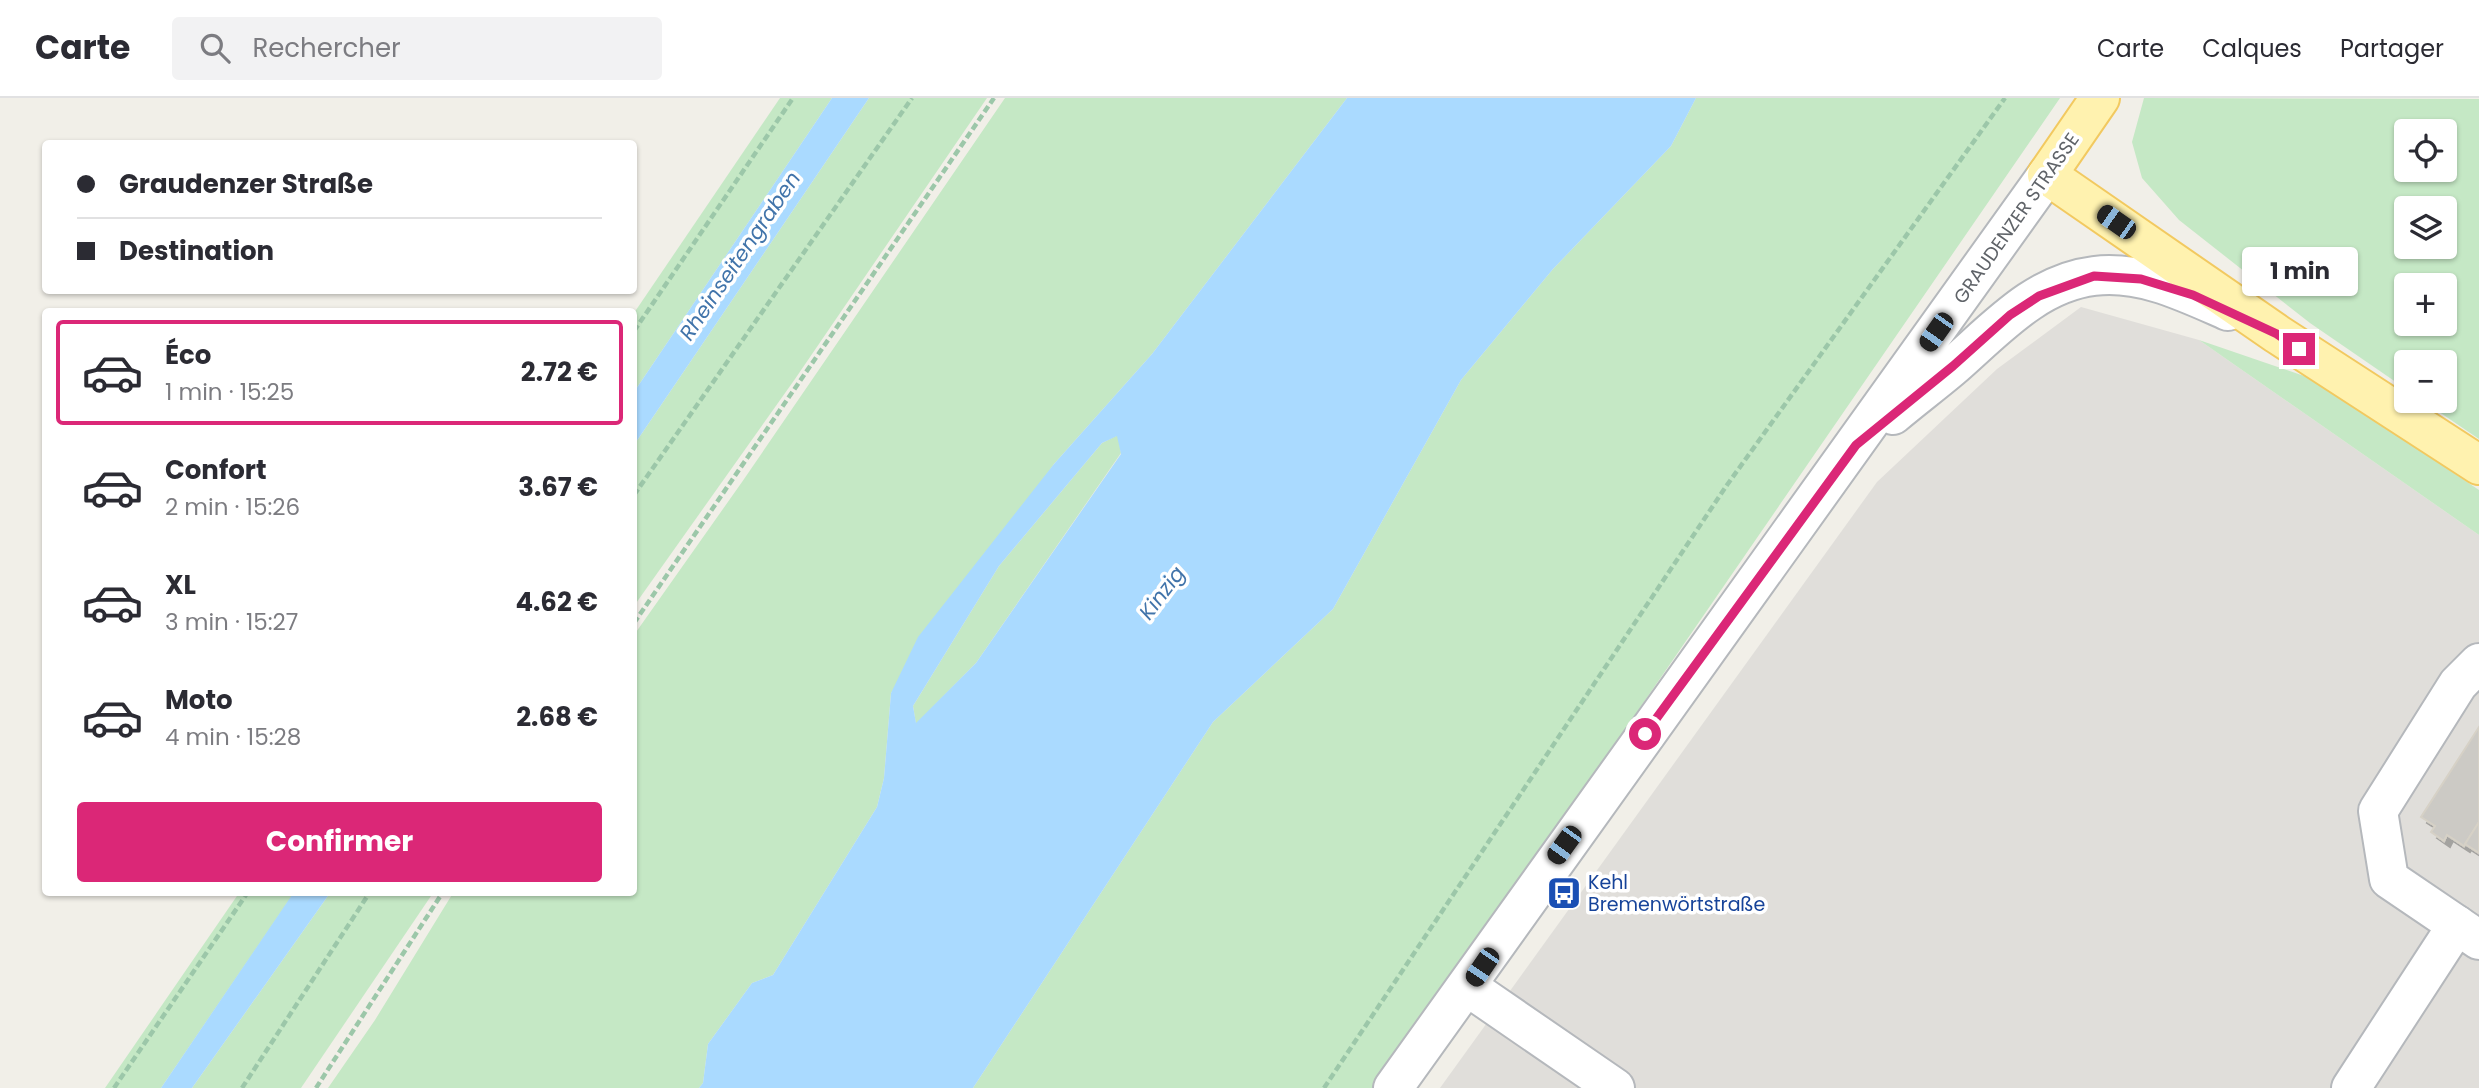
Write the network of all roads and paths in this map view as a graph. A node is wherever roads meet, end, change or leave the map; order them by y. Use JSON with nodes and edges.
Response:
{"nodes":[{"id":1,"x":793,"y":98,"type":"edge"},
{"id":2,"x":912,"y":98,"type":"edge"},
{"id":3,"x":994,"y":98,"type":"edge"},
{"id":4,"x":2005,"y":98,"type":"edge"},
{"id":5,"x":2100,"y":98,"type":"edge"},
{"id":6,"x":2047,"y":174,"type":"junction"},
{"id":7,"x":637,"y":327,"type":"edge"},
{"id":8,"x":2277,"y":334,"type":"junction"},
{"id":9,"x":1856,"y":445,"type":"junction"},
{"id":10,"x":2479,"y":465,"type":"edge"},
{"id":11,"x":637,"y":491,"type":"edge"},
{"id":12,"x":637,"y":619,"type":"edge"},
{"id":13,"x":2479,"y":663,"type":"edge"},
{"id":14,"x":245,"y":896,"type":"edge"},
{"id":15,"x":367,"y":896,"type":"edge"},
{"id":16,"x":440,"y":896,"type":"edge"},
{"id":17,"x":2468,"y":932,"type":"edge"},
{"id":18,"x":1468,"y":987,"type":"junction"},
{"id":19,"x":114,"y":1088,"type":"edge"},
{"id":20,"x":242,"y":1088,"type":"edge"},
{"id":21,"x":316,"y":1088,"type":"edge"},
{"id":22,"x":1324,"y":1088,"type":"edge"},
{"id":23,"x":1393,"y":1088,"type":"edge"},
{"id":24,"x":1615,"y":1088,"type":"edge"},
{"id":25,"x":2351,"y":1088,"type":"edge"}],
"edges":[{"from":1,"to":7,"type":"path"},
{"from":2,"to":11,"type":"path"},
{"from":3,"to":12,"type":"path"},
{"from":4,"to":22,"type":"path"},
{"from":5,"to":6,"type":"main road","name":"GRAUDENZER STRASSE"},
{"from":6,"to":8,"type":"main road"},
{"from":6,"to":9,"type":"street","name":"GRAUDENZER STRASSE"},
{"from":8,"to":9,"type":"street"},
{"from":8,"to":10,"type":"main road"},
{"from":9,"to":18,"type":"street","name":"GRAUDENZER STRASSE"},
{"from":13,"to":17,"type":"street"},
{"from":14,"to":19,"type":"path"},
{"from":15,"to":20,"type":"path"},
{"from":16,"to":21,"type":"path"},
{"from":17,"to":25,"type":"street"},
{"from":18,"to":23,"type":"street","name":"GRAUDENZER STRASSE"},
{"from":18,"to":24,"type":"street"}]}
